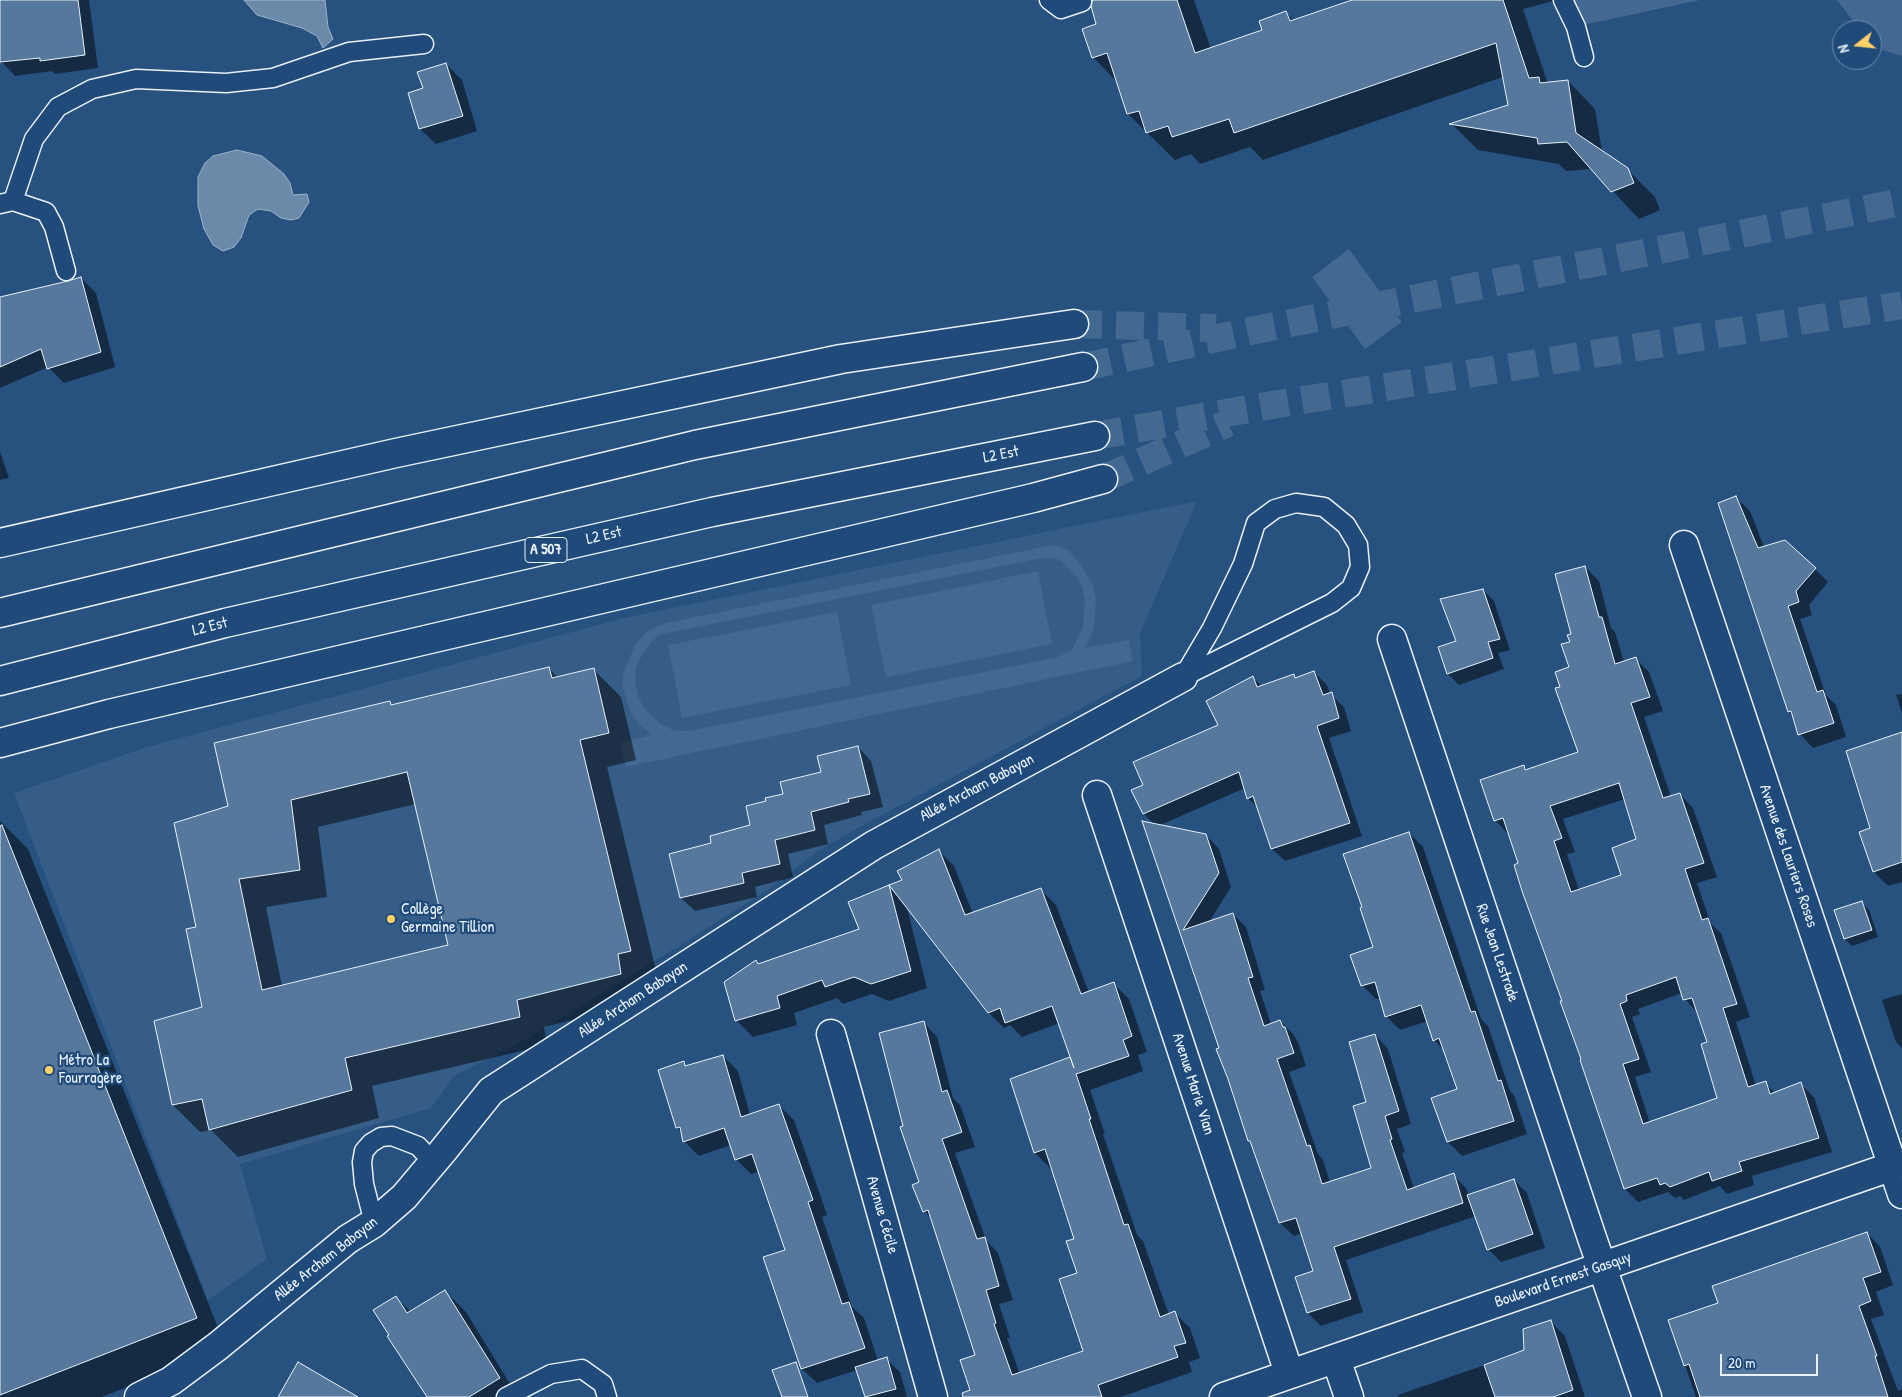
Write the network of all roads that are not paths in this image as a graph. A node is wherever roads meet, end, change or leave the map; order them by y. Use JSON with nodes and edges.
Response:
{"nodes":[{"id":1,"x":1049,"y":0,"type":"edge"},
{"id":2,"x":1563,"y":0,"type":"edge"},
{"id":3,"x":1082,"y":2,"type":"dead end"},
{"id":4,"x":424,"y":44,"type":"dead end"},
{"id":5,"x":1584,"y":57,"type":"dead end"},
{"id":6,"x":7,"y":203,"type":"edge"},
{"id":7,"x":66,"y":271,"type":"dead end"},
{"id":8,"x":1074,"y":324,"type":"tunnel mouth"},
{"id":9,"x":1083,"y":367,"type":"tunnel mouth"},
{"id":10,"x":1096,"y":436,"type":"tunnel mouth"},
{"id":11,"x":1103,"y":479,"type":"tunnel mouth"},
{"id":12,"x":0,"y":543,"type":"edge"},
{"id":13,"x":1684,"y":546,"type":"dead end"},
{"id":14,"x":0,"y":613,"type":"edge"},
{"id":15,"x":1392,"y":639,"type":"dead end"},
{"id":16,"x":1183,"y":677,"type":"junction"},
{"id":17,"x":0,"y":681,"type":"edge"},
{"id":18,"x":0,"y":743,"type":"edge"},
{"id":19,"x":1097,"y":795,"type":"dead end"},
{"id":20,"x":831,"y":1034,"type":"dead end"},
{"id":21,"x":434,"y":1163,"type":"junction"},
{"id":22,"x":1897,"y":1164,"type":"edge"},
{"id":23,"x":1902,"y":1194,"type":"edge"},
{"id":24,"x":374,"y":1223,"type":"junction"},
{"id":25,"x":1602,"y":1266,"type":"junction"},
{"id":26,"x":1336,"y":1359,"type":"junction"},
{"id":27,"x":1288,"y":1373,"type":"junction"},
{"id":28,"x":138,"y":1397,"type":"edge"},
{"id":29,"x":506,"y":1397,"type":"edge"},
{"id":30,"x":606,"y":1397,"type":"edge"},
{"id":31,"x":933,"y":1397,"type":"edge"},
{"id":32,"x":1224,"y":1397,"type":"edge"},
{"id":33,"x":1348,"y":1397,"type":"edge"},
{"id":34,"x":1647,"y":1397,"type":"edge"}],
"edges":[{"from":1,"to":3,"type":"lane"},
{"from":2,"to":5,"type":"lane"},
{"from":4,"to":6,"type":"lane"},
{"from":6,"to":7,"type":"lane"},
{"from":8,"to":12,"type":"main road"},
{"from":9,"to":14,"type":"main road"},
{"from":10,"to":17,"type":"main road","name":"L2 Est","number":"A 507"},
{"from":11,"to":18,"type":"main road"},
{"from":13,"to":22,"type":"main road","name":"Avenue des Lauriers Roses"},
{"from":15,"to":25,"type":"main road","name":"Rue Jean Lestrade"},
{"from":16,"to":16,"type":"lane"},
{"from":16,"to":21,"type":"main road","name":"Allée Archam Babayan"},
{"from":19,"to":27,"type":"main road","name":"Avenue Marie Vian"},
{"from":20,"to":31,"type":"main road","name":"Avenue Cécile"},
{"from":21,"to":24,"type":"main road","name":"Allée Archam Babayan"},
{"from":21,"to":24,"type":"lane"},
{"from":22,"to":23,"type":"main road","name":"Avenue des Lauriers Roses"},
{"from":22,"to":25,"type":"main road","name":"Boulevard Ernest Gasquy"},
{"from":24,"to":28,"type":"main road","name":"Allée Archam Babayan"},
{"from":25,"to":26,"type":"main road","name":"Boulevard Ernest Gasquy"},
{"from":25,"to":34,"type":"main road","name":"Rue Jean Lestrade"},
{"from":26,"to":27,"type":"main road","name":"Boulevard Ernest Gasquy"},
{"from":26,"to":33,"type":"main road"},
{"from":27,"to":32,"type":"main road","name":"Boulevard Ernest Gasquy"},
{"from":29,"to":30,"type":"lane"}]}
